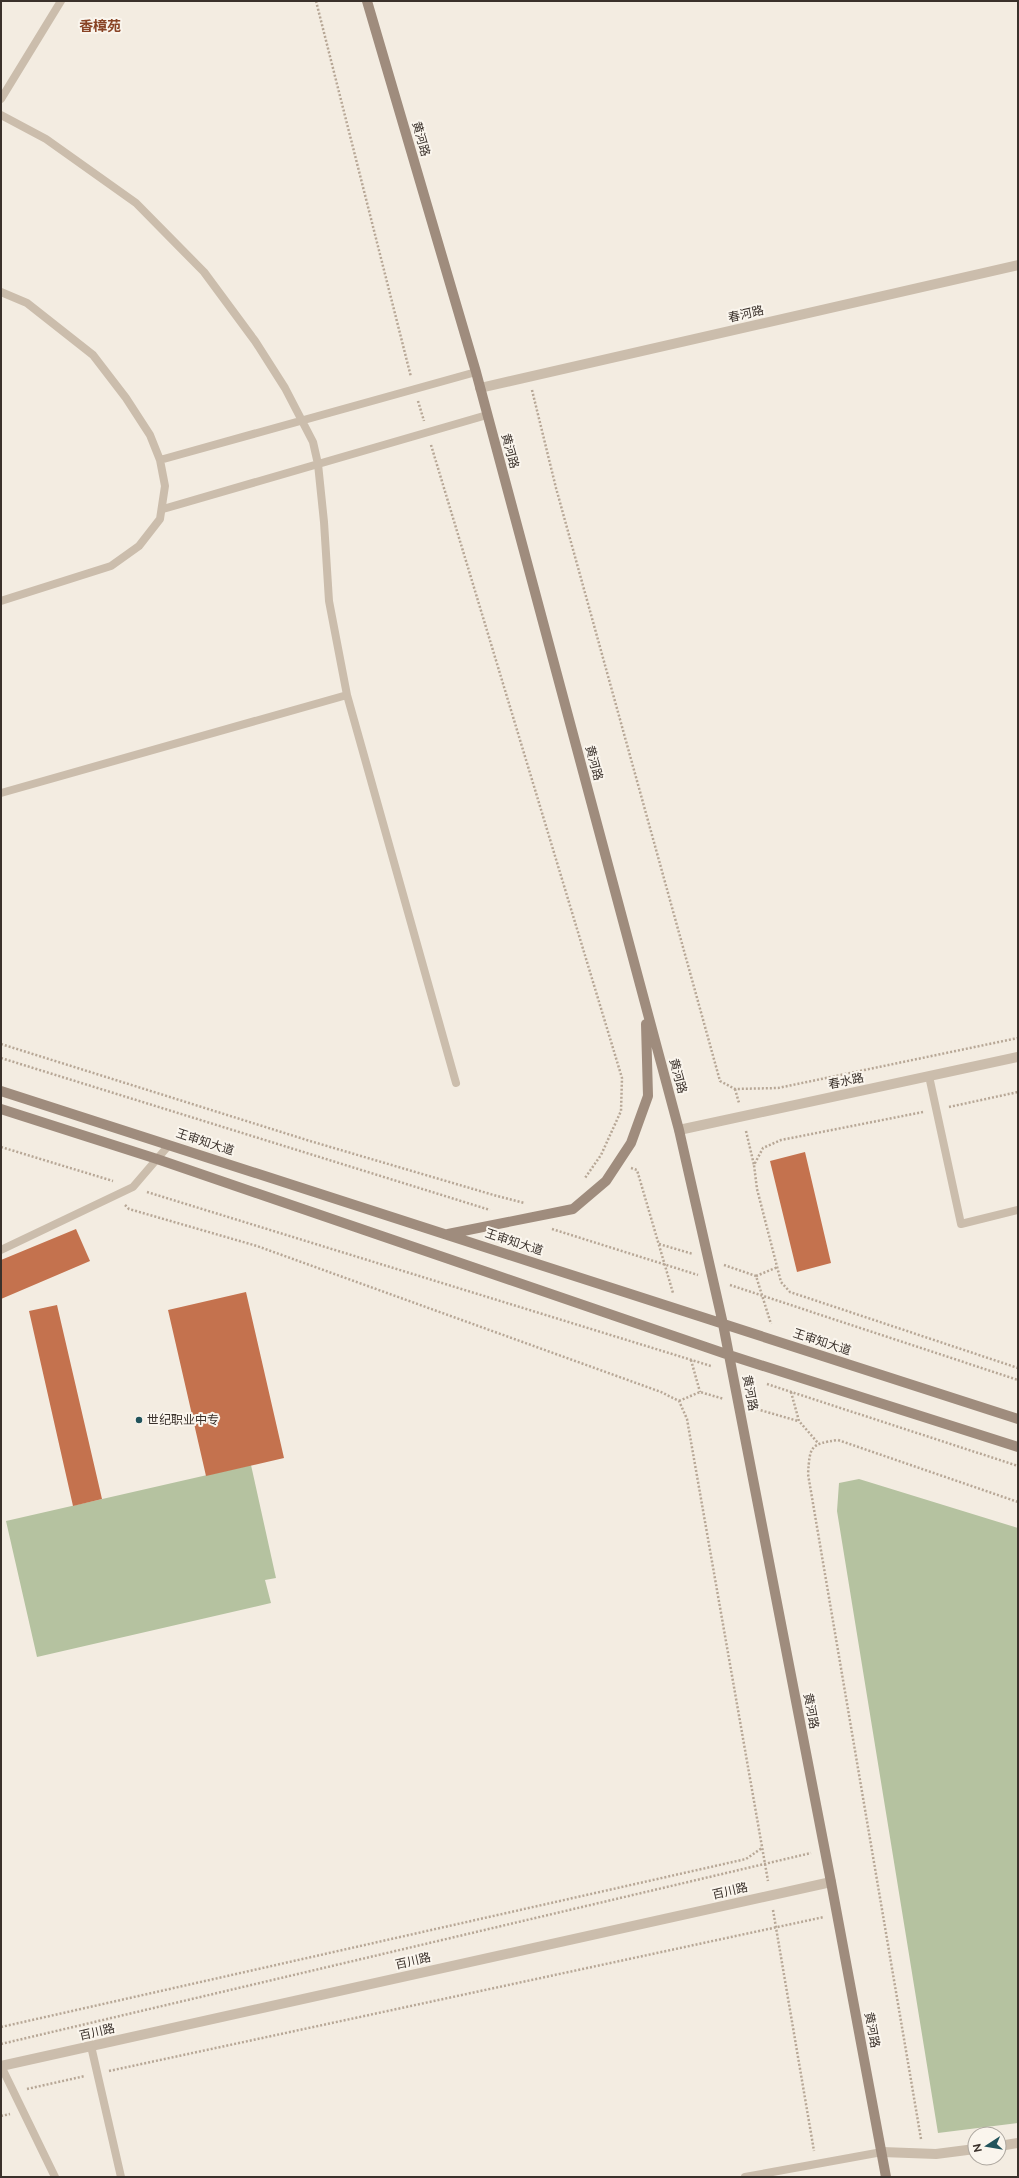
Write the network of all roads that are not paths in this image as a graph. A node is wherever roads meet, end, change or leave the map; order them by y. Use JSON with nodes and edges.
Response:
{"nodes":[{"id":1,"x":61,"y":1,"type":"edge"},
{"id":2,"x":367,"y":1,"type":"edge"},
{"id":3,"x":1,"y":99,"type":"edge"},
{"id":4,"x":1,"y":116,"type":"edge"},
{"id":5,"x":1018,"y":265,"type":"edge"},
{"id":6,"x":1,"y":292,"type":"edge"},
{"id":7,"x":476,"y":372,"type":"junction"},
{"id":8,"x":480,"y":388,"type":"junction"},
{"id":9,"x":487,"y":415,"type":"junction"},
{"id":10,"x":303,"y":420,"type":"junction"},
{"id":11,"x":160,"y":460,"type":"junction"},
{"id":12,"x":318,"y":464,"type":"junction"},
{"id":13,"x":163,"y":509,"type":"junction"},
{"id":14,"x":1,"y":601,"type":"edge"},
{"id":15,"x":347,"y":695,"type":"junction"},
{"id":16,"x":1,"y":793,"type":"edge"},
{"id":17,"x":646,"y":1006,"type":"junction"},
{"id":18,"x":1018,"y":1057,"type":"edge"},
{"id":19,"x":929,"y":1076,"type":"junction"},
{"id":20,"x":456,"y":1083,"type":"dead end"},
{"id":21,"x":1,"y":1091,"type":"edge"},
{"id":22,"x":1,"y":1109,"type":"edge"},
{"id":23,"x":679,"y":1130,"type":"junction"},
{"id":24,"x":170,"y":1145,"type":"junction"},
{"id":25,"x":157,"y":1159,"type":"junction"},
{"id":26,"x":1018,"y":1210,"type":"edge"},
{"id":27,"x":447,"y":1234,"type":"junction"},
{"id":28,"x":1,"y":1250,"type":"edge"},
{"id":29,"x":723,"y":1324,"type":"junction"},
{"id":30,"x":729,"y":1355,"type":"junction"},
{"id":31,"x":1018,"y":1419,"type":"edge"},
{"id":32,"x":1018,"y":1447,"type":"edge"},
{"id":33,"x":831,"y":1882,"type":"junction"},
{"id":34,"x":90,"y":2046,"type":"junction"},
{"id":35,"x":1,"y":2066,"type":"edge"},
{"id":36,"x":1018,"y":2143,"type":"edge"},
{"id":37,"x":1007,"y":2145,"type":"edge"},
{"id":38,"x":967,"y":2150,"type":"edge"},
{"id":39,"x":882,"y":2152,"type":"junction"},
{"id":40,"x":55,"y":2177,"type":"edge"},
{"id":41,"x":121,"y":2177,"type":"edge"},
{"id":42,"x":745,"y":2177,"type":"edge"},
{"id":43,"x":886,"y":2177,"type":"edge"}],
"edges":[{"from":1,"to":3,"type":"lane"},
{"from":2,"to":7,"type":"main road","name":"黄河路"},
{"from":4,"to":10,"type":"lane"},
{"from":5,"to":8,"type":"street","name":"春河路"},
{"from":6,"to":11,"type":"lane"},
{"from":7,"to":8,"type":"main road","name":"黄河路"},
{"from":7,"to":10,"type":"lane"},
{"from":8,"to":9,"type":"main road","name":"黄河路"},
{"from":9,"to":12,"type":"lane"},
{"from":9,"to":17,"type":"main road","name":"黄河路"},
{"from":10,"to":11,"type":"lane"},
{"from":10,"to":12,"type":"lane"},
{"from":11,"to":13,"type":"lane"},
{"from":12,"to":13,"type":"lane"},
{"from":12,"to":15,"type":"lane"},
{"from":13,"to":14,"type":"lane"},
{"from":15,"to":16,"type":"lane"},
{"from":15,"to":20,"type":"lane"},
{"from":17,"to":23,"type":"main road","name":"黄河路"},
{"from":17,"to":27,"type":"main road"},
{"from":18,"to":19,"type":"street","name":"春水路"},
{"from":19,"to":23,"type":"street","name":"春水路"},
{"from":19,"to":26,"type":"lane"},
{"from":21,"to":24,"type":"main road","name":"王审知大道"},
{"from":22,"to":25,"type":"main road"},
{"from":23,"to":29,"type":"main road","name":"黄河路"},
{"from":24,"to":25,"type":"lane"},
{"from":24,"to":27,"type":"main road","name":"王审知大道"},
{"from":25,"to":28,"type":"lane"},
{"from":25,"to":30,"type":"main road"},
{"from":27,"to":29,"type":"main road","name":"王审知大道"},
{"from":29,"to":30,"type":"main road","name":"黄河路"},
{"from":29,"to":31,"type":"main road","name":"王审知大道"},
{"from":30,"to":32,"type":"main road"},
{"from":30,"to":33,"type":"main road","name":"黄河路"},
{"from":33,"to":34,"type":"street","name":"百川路"},
{"from":33,"to":39,"type":"main road","name":"黄河路"},
{"from":34,"to":35,"type":"street","name":"百川路"},
{"from":34,"to":41,"type":"lane"},
{"from":35,"to":40,"type":"lane"},
{"from":36,"to":37,"type":"street"},
{"from":38,"to":39,"type":"street"},
{"from":39,"to":42,"type":"lane"},
{"from":39,"to":43,"type":"main road","name":"黄河路"}]}
